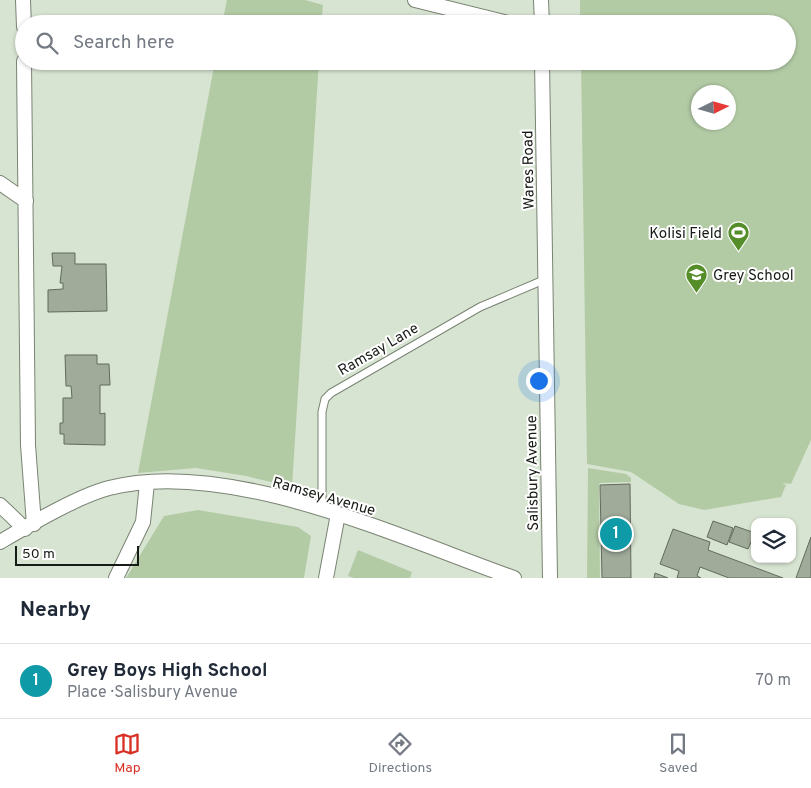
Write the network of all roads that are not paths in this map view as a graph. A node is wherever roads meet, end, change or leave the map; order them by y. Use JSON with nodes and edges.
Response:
{"nodes":[{"id":1,"x":23,"y":0,"type":"edge"},
{"id":2,"x":415,"y":0,"type":"edge"},
{"id":3,"x":541,"y":0,"type":"edge"},
{"id":4,"x":24,"y":15,"type":"edge"},
{"id":5,"x":476,"y":15,"type":"edge"},
{"id":6,"x":542,"y":15,"type":"edge"},
{"id":7,"x":24,"y":70,"type":"edge"},
{"id":8,"x":542,"y":70,"type":"edge"},
{"id":9,"x":0,"y":184,"type":"edge"},
{"id":10,"x":26,"y":201,"type":"junction"},
{"id":11,"x":546,"y":278,"type":"junction"},
{"id":12,"x":147,"y":483,"type":"junction"},
{"id":13,"x":0,"y":505,"type":"edge"},
{"id":14,"x":322,"y":509,"type":"junction"},
{"id":15,"x":338,"y":514,"type":"junction"},
{"id":16,"x":29,"y":526,"type":"junction"},
{"id":17,"x":0,"y":542,"type":"edge"},
{"id":18,"x":116,"y":578,"type":"edge"},
{"id":19,"x":326,"y":578,"type":"edge"},
{"id":20,"x":514,"y":578,"type":"edge"},
{"id":21,"x":550,"y":578,"type":"edge"}],
"edges":[{"from":1,"to":4,"type":"street"},
{"from":2,"to":5,"type":"street"},
{"from":3,"to":6,"type":"street"},
{"from":7,"to":10,"type":"street"},
{"from":8,"to":11,"type":"street","name":"Wares Road"},
{"from":9,"to":10,"type":"street"},
{"from":10,"to":16,"type":"street"},
{"from":11,"to":14,"type":"lane","name":"Ramsay Lane"},
{"from":11,"to":21,"type":"street","name":"Salisbury Avenue"},
{"from":12,"to":14,"type":"street","name":"Ramsey Avenue"},
{"from":12,"to":16,"type":"street","name":"Ramsey Avenue"},
{"from":12,"to":18,"type":"street"},
{"from":13,"to":16,"type":"street"},
{"from":14,"to":15,"type":"street","name":"Ramsey Avenue"},
{"from":15,"to":19,"type":"street"},
{"from":15,"to":20,"type":"street","name":"Ramsey Avenue"},
{"from":16,"to":17,"type":"street","name":"Ramsey Avenue"}]}
